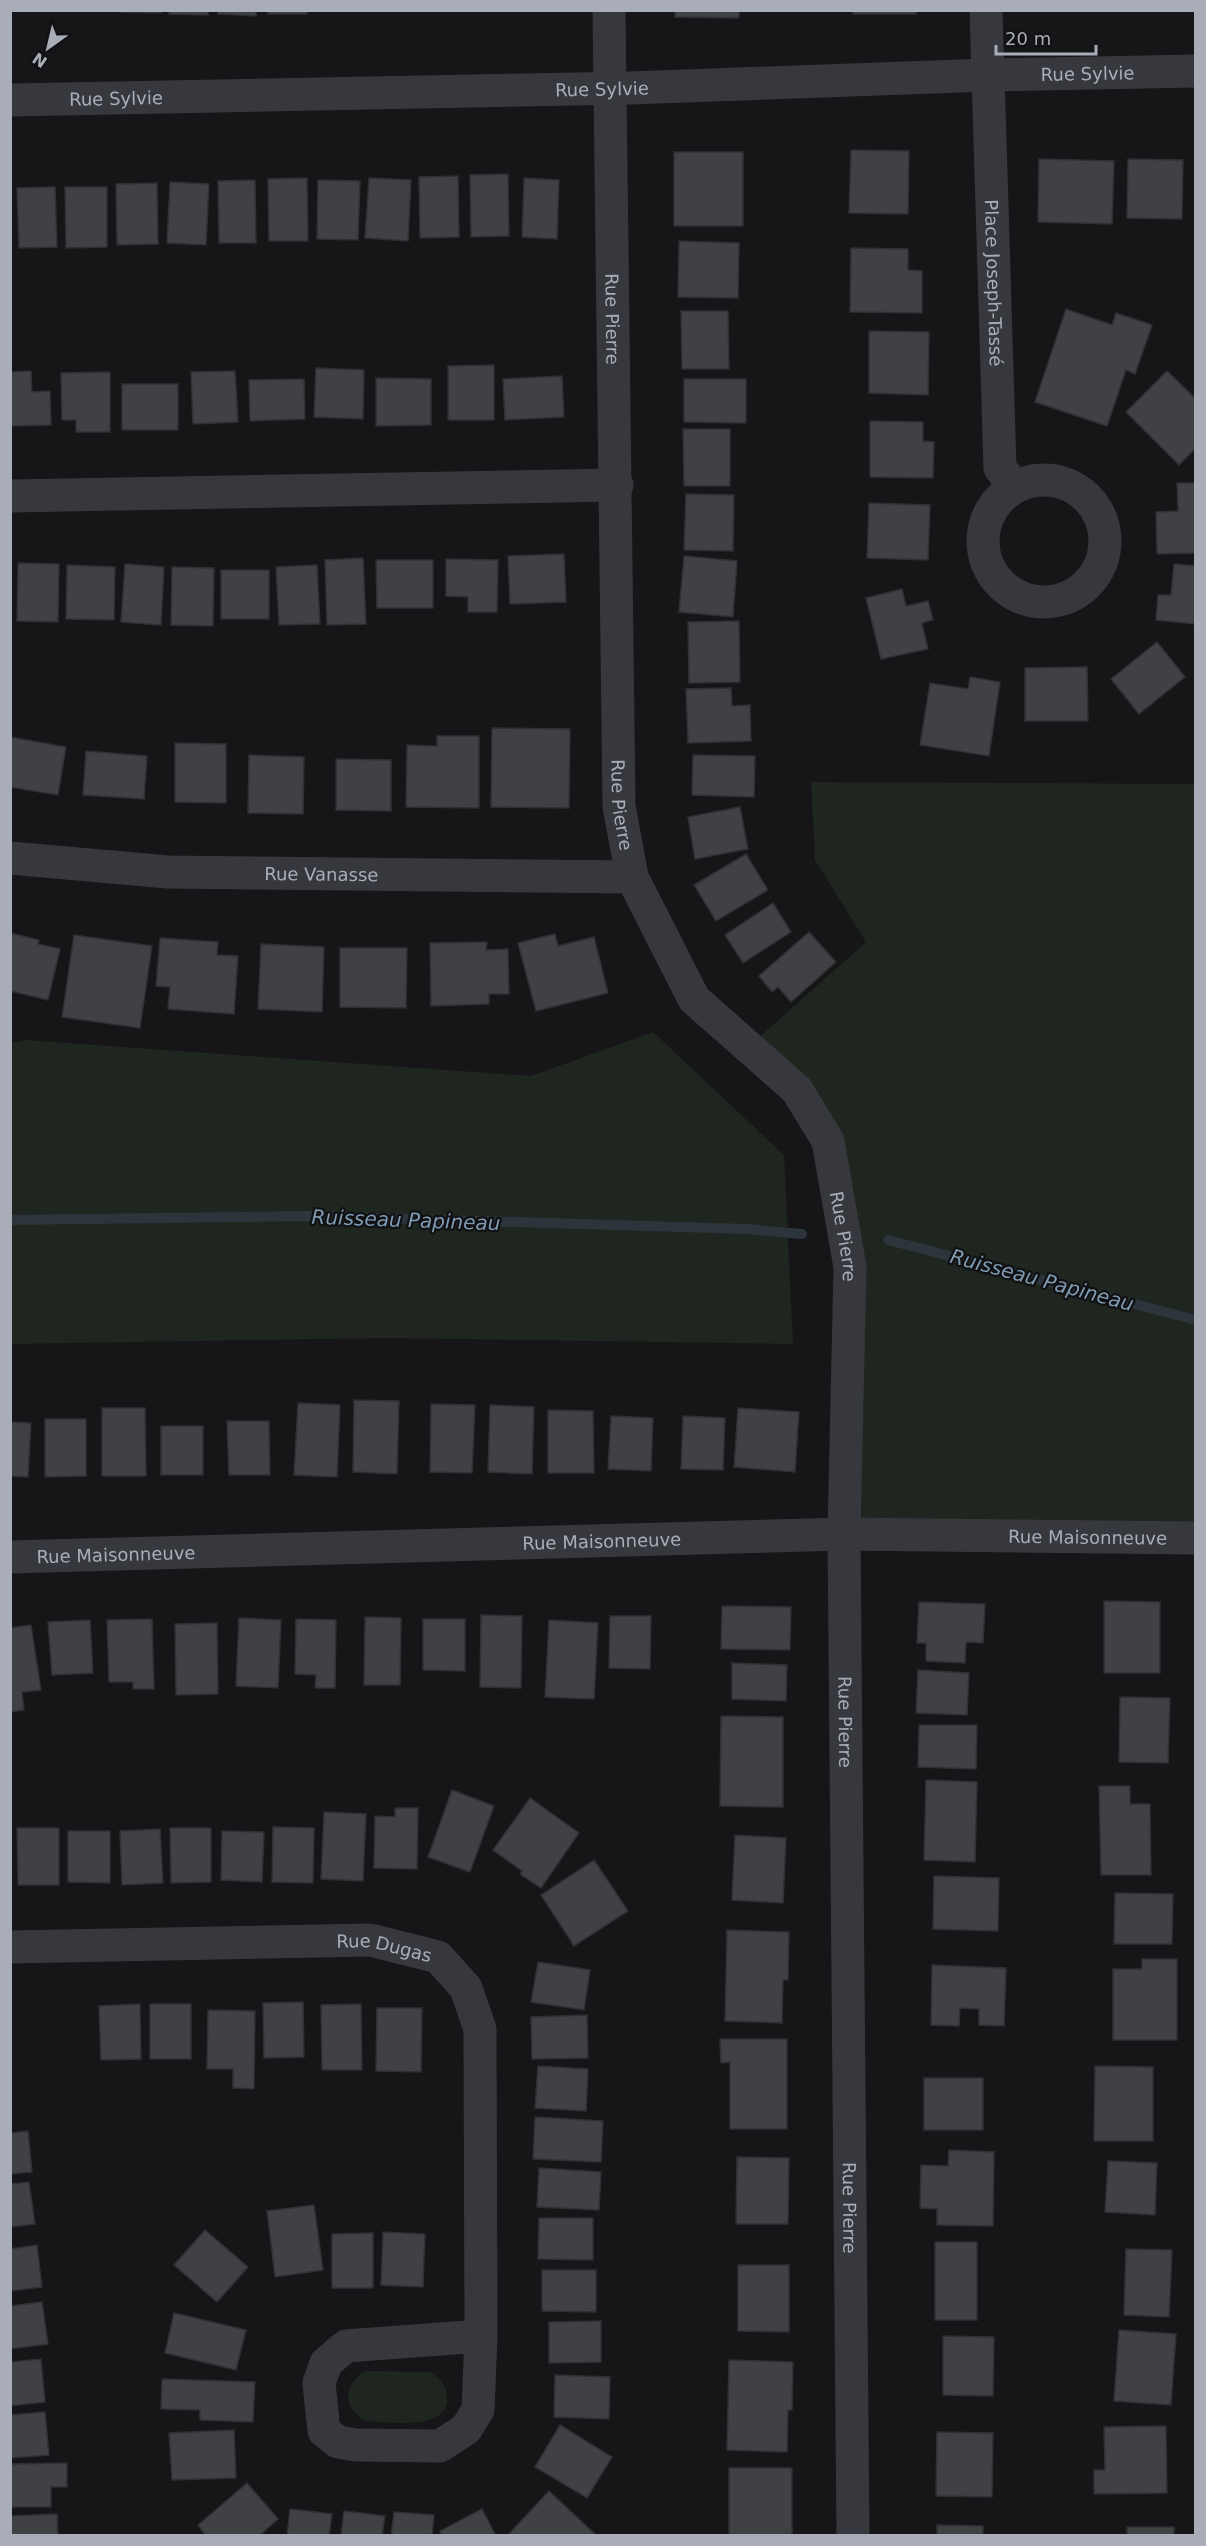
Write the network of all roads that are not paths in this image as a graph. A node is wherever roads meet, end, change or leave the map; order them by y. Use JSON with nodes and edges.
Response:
{"nodes":[{"id":1,"x":609,"y":10,"type":"edge"},
{"id":2,"x":986,"y":10,"type":"edge"},
{"id":3,"x":1196,"y":71,"type":"edge"},
{"id":4,"x":988,"y":75,"type":"junction"},
{"id":5,"x":610,"y":88,"type":"junction"},
{"id":6,"x":10,"y":100,"type":"edge"},
{"id":7,"x":616,"y":485,"type":"junction"},
{"id":8,"x":1015,"y":487,"type":"dead end"},
{"id":9,"x":10,"y":496,"type":"edge"},
{"id":10,"x":10,"y":858,"type":"edge"},
{"id":11,"x":632,"y":877,"type":"junction"},
{"id":12,"x":844,"y":1534,"type":"junction"},
{"id":13,"x":1196,"y":1538,"type":"edge"},
{"id":14,"x":10,"y":1557,"type":"edge"},
{"id":15,"x":10,"y":1947,"type":"edge"},
{"id":16,"x":481,"y":2336,"type":"junction"},
{"id":17,"x":853,"y":2535,"type":"edge"}],
"edges":[{"from":1,"to":5,"type":"street","name":"Rue Pierre"},
{"from":2,"to":4,"type":"street","name":"Place Joseph-Tassé"},
{"from":3,"to":4,"type":"street","name":"Rue Sylvie"},
{"from":4,"to":5,"type":"street","name":"Rue Sylvie"},
{"from":4,"to":8,"type":"street","name":"Place Joseph-Tassé"},
{"from":5,"to":6,"type":"street","name":"Rue Sylvie"},
{"from":5,"to":7,"type":"street","name":"Rue Pierre"},
{"from":7,"to":9,"type":"street"},
{"from":7,"to":11,"type":"street","name":"Rue Pierre"},
{"from":10,"to":11,"type":"street","name":"Rue Vanasse"},
{"from":11,"to":12,"type":"street","name":"Rue Pierre"},
{"from":12,"to":13,"type":"street","name":"Rue Maisonneuve"},
{"from":12,"to":14,"type":"street","name":"Rue Maisonneuve"},
{"from":12,"to":17,"type":"street","name":"Rue Pierre"},
{"from":15,"to":16,"type":"street","name":"Rue Dugas"},
{"from":16,"to":16,"type":"street","name":"Rue Dugas"}]}
